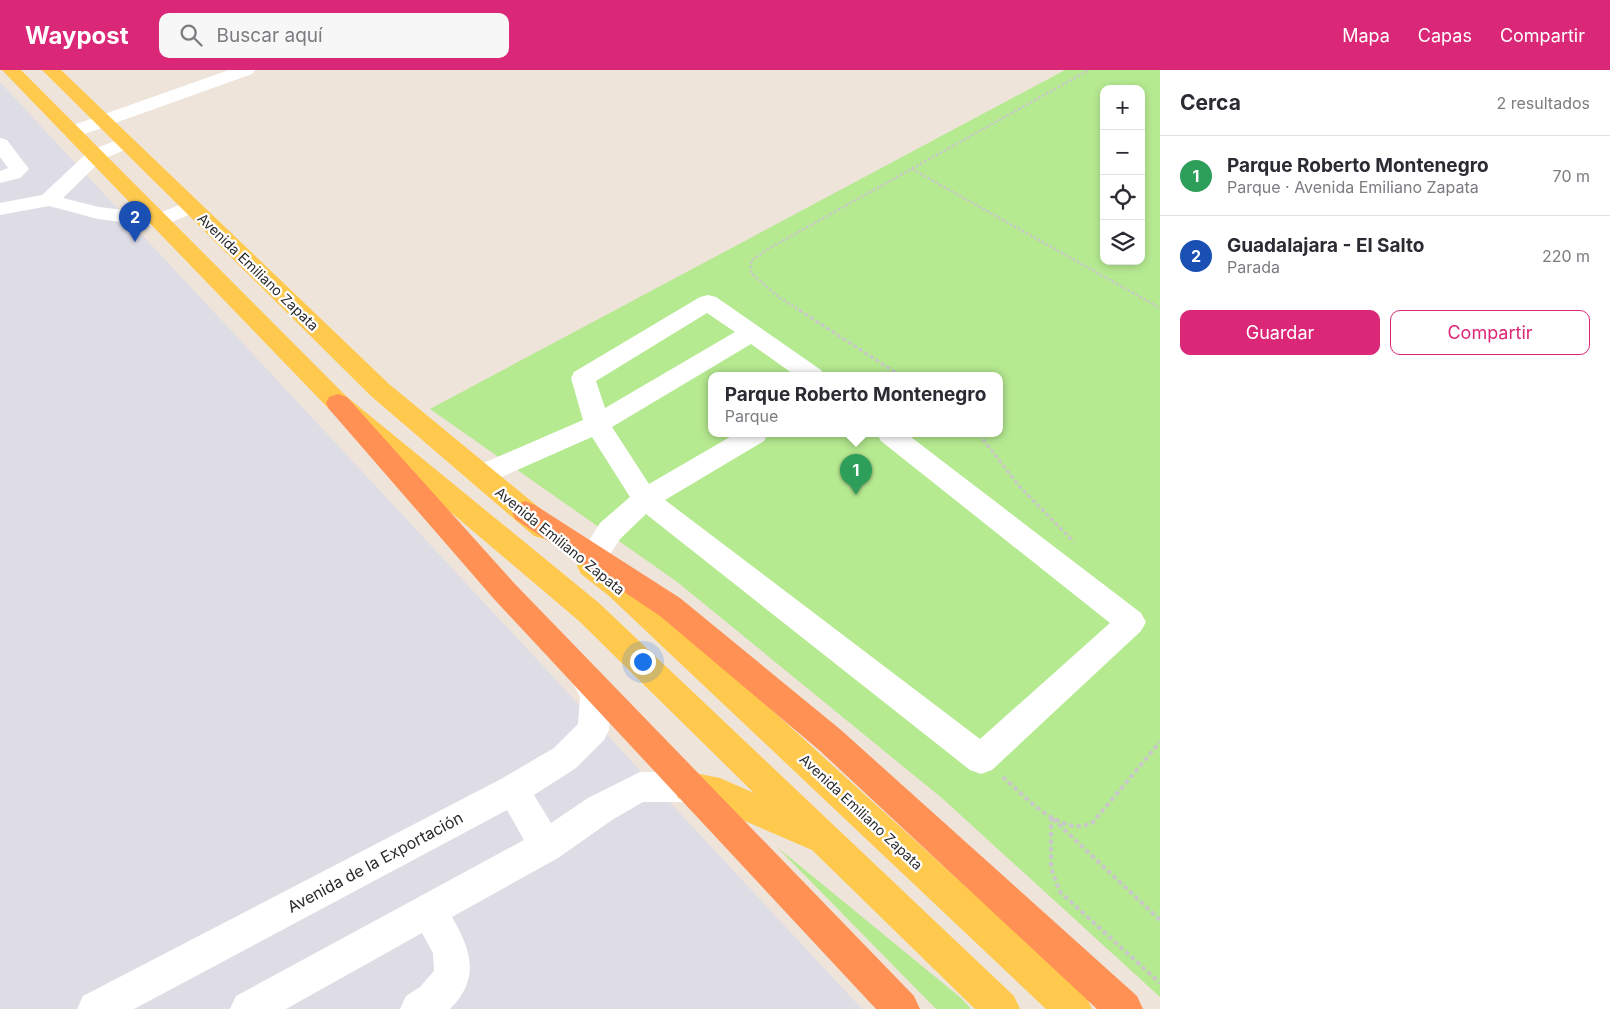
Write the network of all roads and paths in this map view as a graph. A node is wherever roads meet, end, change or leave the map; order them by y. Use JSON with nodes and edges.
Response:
{"nodes":[{"id":1,"x":11,"y":70,"type":"edge"},
{"id":2,"x":51,"y":70,"type":"edge"},
{"id":3,"x":246,"y":70,"type":"edge"},
{"id":4,"x":1089,"y":70,"type":"edge"},
{"id":5,"x":102,"y":121,"type":"junction"},
{"id":6,"x":72,"y":132,"type":"junction"},
{"id":7,"x":125,"y":143,"type":"junction"},
{"id":8,"x":0,"y":144,"type":"edge"},
{"id":9,"x":96,"y":155,"type":"junction"},
{"id":10,"x":911,"y":169,"type":"junction"},
{"id":11,"x":0,"y":177,"type":"edge"},
{"id":12,"x":49,"y":200,"type":"junction"},
{"id":13,"x":192,"y":207,"type":"junction"},
{"id":14,"x":0,"y":209,"type":"edge"},
{"id":15,"x":160,"y":221,"type":"junction"},
{"id":16,"x":1160,"y":308,"type":"edge"},
{"id":17,"x":751,"y":333,"type":"junction"},
{"id":18,"x":806,"y":372,"type":"edge"},
{"id":19,"x":895,"y":372,"type":"edge"},
{"id":20,"x":338,"y":403,"type":"junction"},
{"id":21,"x":597,"y":424,"type":"junction"},
{"id":22,"x":750,"y":437,"type":"edge"},
{"id":23,"x":894,"y":437,"type":"edge"},
{"id":24,"x":981,"y":437,"type":"edge"},
{"id":25,"x":481,"y":475,"type":"junction"},
{"id":26,"x":645,"y":499,"type":"junction"},
{"id":27,"x":525,"y":512,"type":"junction"},
{"id":28,"x":1075,"y":542,"type":"dead end"},
{"id":29,"x":593,"y":556,"type":"junction"},
{"id":30,"x":584,"y":675,"type":"junction"},
{"id":31,"x":1160,"y":742,"type":"edge"},
{"id":32,"x":981,"y":759,"type":"junction"},
{"id":33,"x":690,"y":786,"type":"junction"},
{"id":34,"x":513,"y":790,"type":"junction"},
{"id":35,"x":1051,"y":817,"type":"junction"},
{"id":36,"x":827,"y":841,"type":"junction"},
{"id":37,"x":546,"y":846,"type":"junction"},
{"id":38,"x":429,"y":910,"type":"junction"},
{"id":39,"x":1160,"y":920,"type":"edge"},
{"id":40,"x":1160,"y":983,"type":"edge"},
{"id":41,"x":96,"y":1009,"type":"edge"},
{"id":42,"x":249,"y":1009,"type":"edge"},
{"id":43,"x":419,"y":1009,"type":"edge"},
{"id":44,"x":901,"y":1009,"type":"edge"},
{"id":45,"x":1001,"y":1009,"type":"edge"},
{"id":46,"x":1073,"y":1009,"type":"edge"},
{"id":47,"x":1124,"y":1009,"type":"edge"}],
"edges":[{"from":1,"to":6,"type":"main road"},
{"from":2,"to":5,"type":"main road","name":"Avenida Emiliano Zapata"},
{"from":3,"to":5,"type":"street"},
{"from":4,"to":10,"type":"path"},
{"from":5,"to":6,"type":"street"},
{"from":5,"to":7,"type":"main road","name":"Avenida Emiliano Zapata"},
{"from":6,"to":9,"type":"main road"},
{"from":7,"to":9,"type":"street"},
{"from":7,"to":13,"type":"main road","name":"Avenida Emiliano Zapata"},
{"from":8,"to":11,"type":"street"},
{"from":9,"to":12,"type":"street"},
{"from":9,"to":15,"type":"main road"},
{"from":10,"to":16,"type":"path"},
{"from":10,"to":19,"type":"path"},
{"from":12,"to":14,"type":"street"},
{"from":12,"to":15,"type":"street"},
{"from":13,"to":15,"type":"street"},
{"from":13,"to":25,"type":"main road","name":"Avenida Emiliano Zapata"},
{"from":15,"to":20,"type":"main road"},
{"from":17,"to":18,"type":"street"},
{"from":17,"to":21,"type":"street"},
{"from":17,"to":21,"type":"street"},
{"from":20,"to":30,"type":"highway"},
{"from":20,"to":36,"type":"main road"},
{"from":21,"to":25,"type":"street"},
{"from":21,"to":26,"type":"street"},
{"from":22,"to":26,"type":"street"},
{"from":23,"to":32,"type":"street"},
{"from":24,"to":28,"type":"path"},
{"from":25,"to":27,"type":"main road","name":"Avenida Emiliano Zapata"},
{"from":26,"to":29,"type":"street"},
{"from":26,"to":32,"type":"street"},
{"from":27,"to":29,"type":"highway"},
{"from":27,"to":46,"type":"main road","name":"Avenida Emiliano Zapata"},
{"from":29,"to":47,"type":"highway"},
{"from":30,"to":33,"type":"highway"},
{"from":30,"to":34,"type":"street","name":"Avenida de la Exportación"},
{"from":31,"to":35,"type":"path"},
{"from":32,"to":35,"type":"path"},
{"from":33,"to":36,"type":"main road"},
{"from":33,"to":37,"type":"street"},
{"from":33,"to":44,"type":"highway"},
{"from":34,"to":37,"type":"street"},
{"from":34,"to":41,"type":"street","name":"Avenida de la Exportación"},
{"from":35,"to":39,"type":"path"},
{"from":35,"to":40,"type":"path"},
{"from":36,"to":45,"type":"main road"},
{"from":37,"to":38,"type":"street"},
{"from":38,"to":42,"type":"street"},
{"from":38,"to":43,"type":"street"}]}
